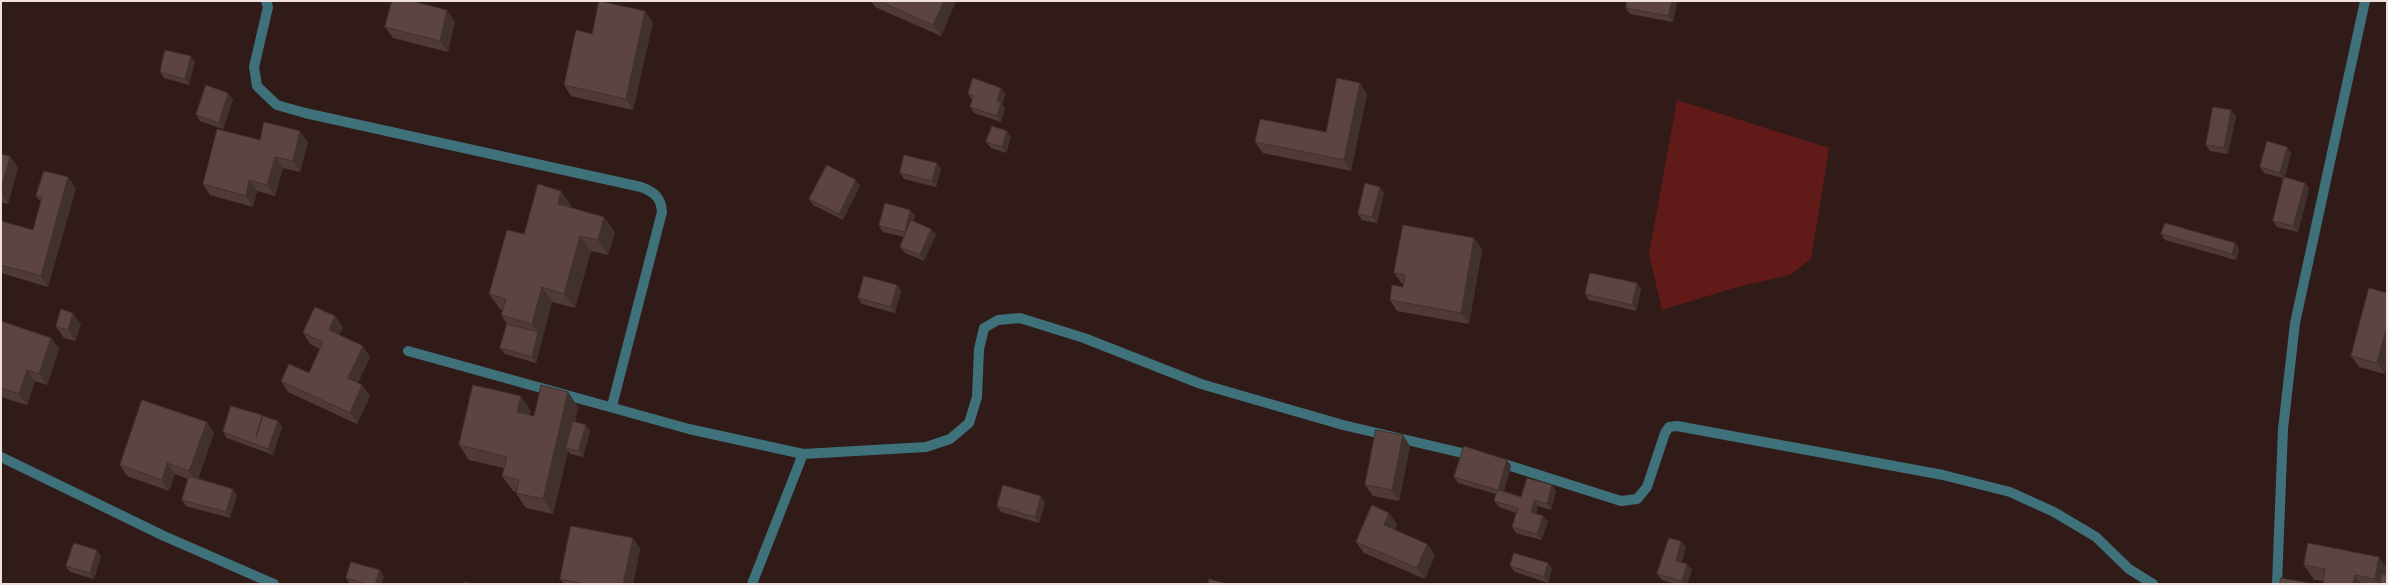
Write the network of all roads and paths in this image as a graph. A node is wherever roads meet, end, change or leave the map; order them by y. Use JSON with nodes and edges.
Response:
{"nodes":[{"id":1,"x":266,"y":1,"type":"edge"},
{"id":2,"x":2365,"y":1,"type":"edge"},
{"id":3,"x":408,"y":351,"type":"dead end"},
{"id":4,"x":612,"y":406,"type":"junction"},
{"id":5,"x":803,"y":454,"type":"junction"},
{"id":6,"x":1,"y":457,"type":"edge"},
{"id":7,"x":274,"y":584,"type":"edge"},
{"id":8,"x":752,"y":584,"type":"edge"},
{"id":9,"x":2153,"y":584,"type":"edge"},
{"id":10,"x":2278,"y":584,"type":"edge"}],
"edges":[{"from":1,"to":4,"type":"street"},
{"from":2,"to":10,"type":"street"},
{"from":3,"to":4,"type":"street"},
{"from":4,"to":5,"type":"street"},
{"from":5,"to":8,"type":"street"},
{"from":5,"to":9,"type":"street"},
{"from":6,"to":7,"type":"street"}]}
